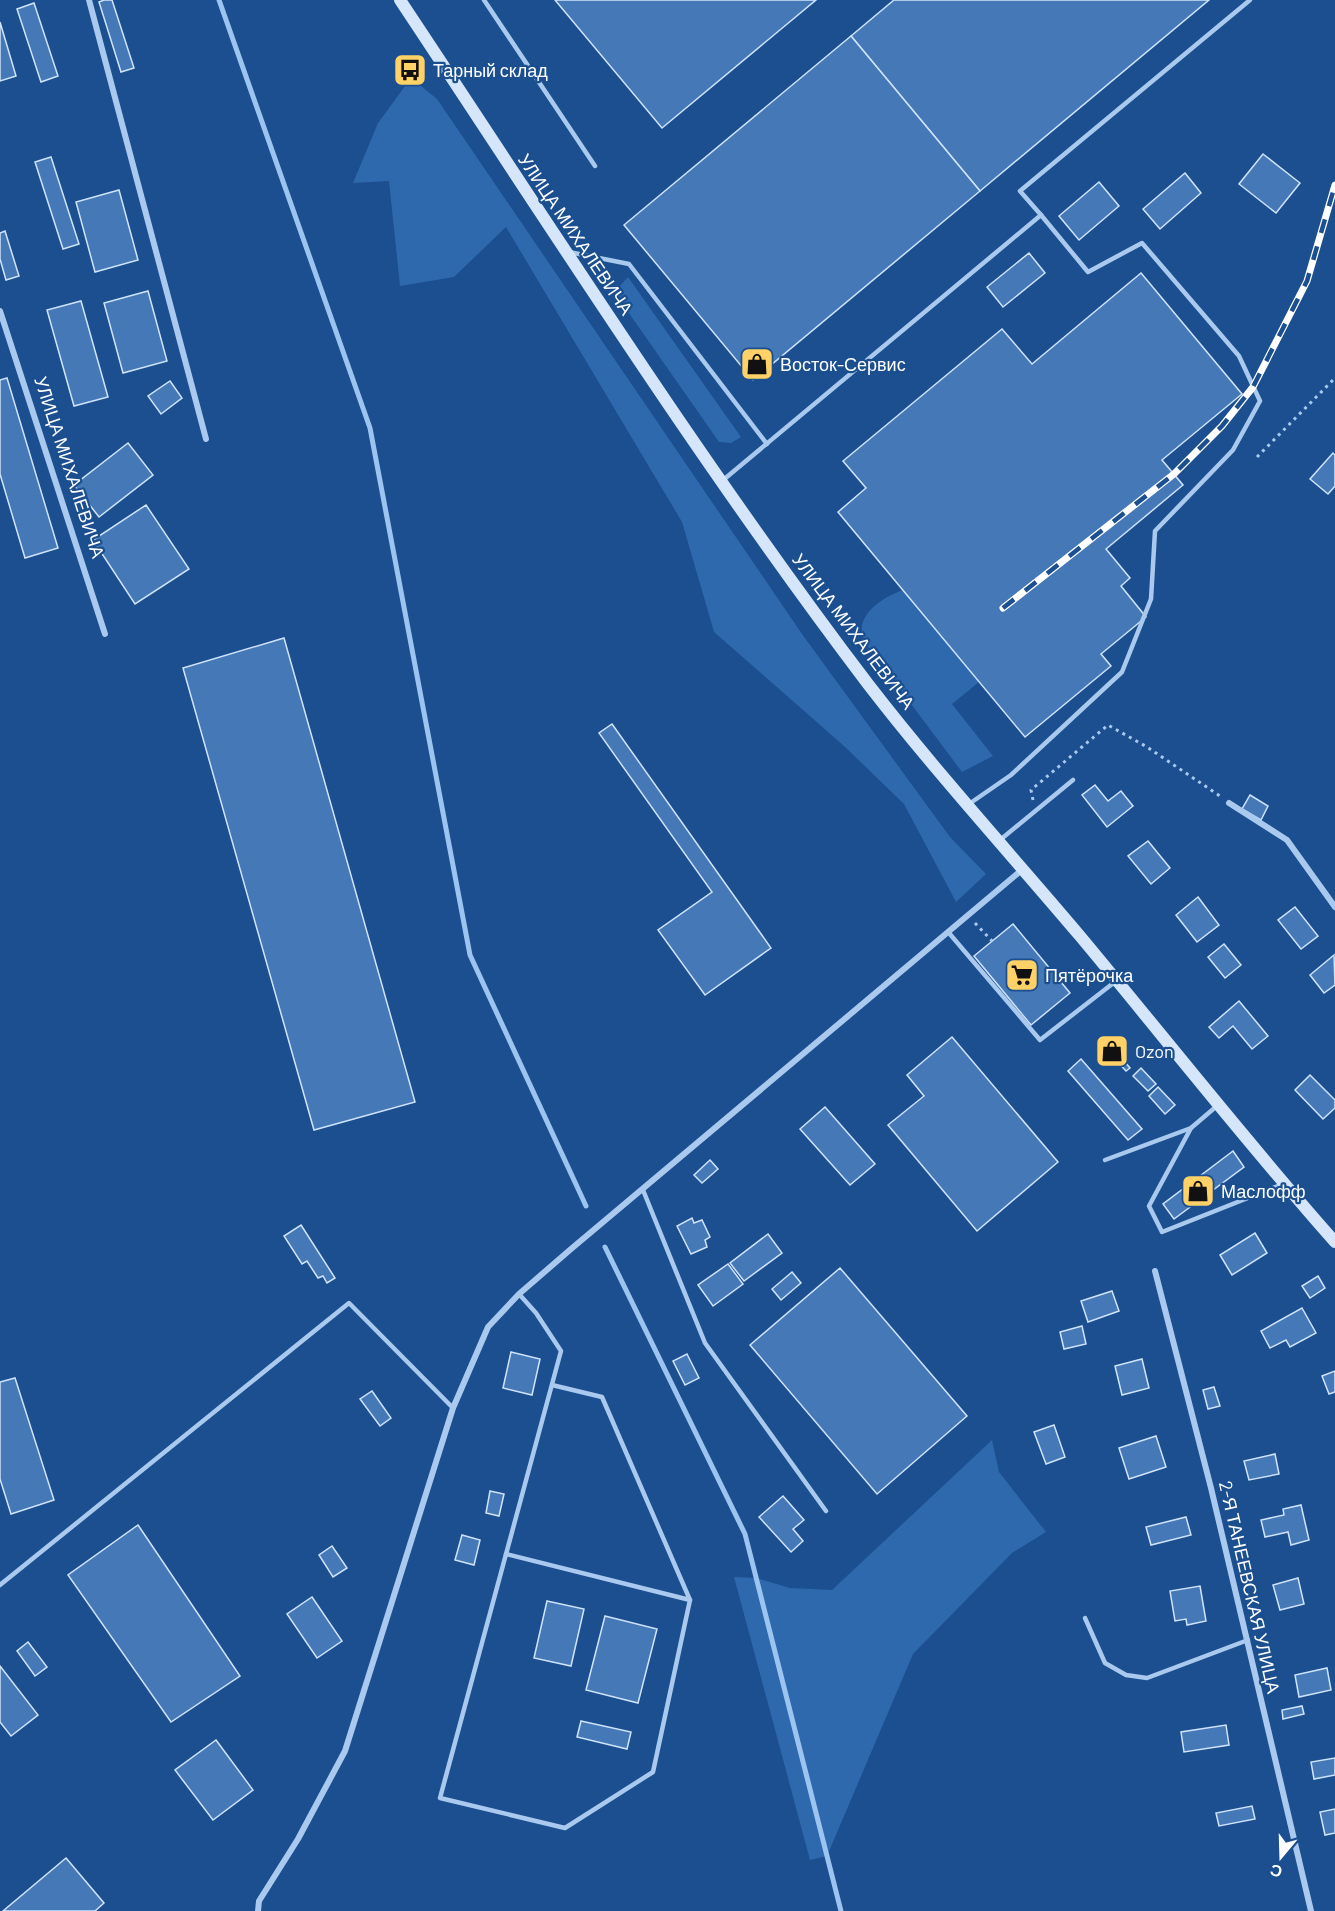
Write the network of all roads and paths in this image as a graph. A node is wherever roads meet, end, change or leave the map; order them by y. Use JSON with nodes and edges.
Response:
{"nodes":[{"id":1,"x":89,"y":0,"type":"edge"},
{"id":2,"x":400,"y":0,"type":"edge"},
{"id":3,"x":484,"y":0,"type":"edge"},
{"id":4,"x":1250,"y":0,"type":"edge"},
{"id":5,"x":595,"y":166,"type":"dead end"},
{"id":6,"x":1041,"y":215,"type":"junction"},
{"id":7,"x":566,"y":252,"type":"junction"},
{"id":8,"x":0,"y":311,"type":"edge"},
{"id":9,"x":1335,"y":378,"type":"edge"},
{"id":10,"x":206,"y":438,"type":"dead end"},
{"id":11,"x":767,"y":444,"type":"junction"},
{"id":12,"x":1257,"y":457,"type":"dead end"},
{"id":13,"x":722,"y":481,"type":"junction"},
{"id":14,"x":105,"y":634,"type":"dead end"},
{"id":15,"x":1073,"y":780,"type":"dead end"},
{"id":16,"x":1229,"y":803,"type":"joint"},
{"id":17,"x":967,"y":806,"type":"junction"},
{"id":18,"x":1036,"y":811,"type":"junction"},
{"id":19,"x":998,"y":842,"type":"junction"},
{"id":20,"x":1023,"y":868,"type":"junction"},
{"id":21,"x":1335,"y":907,"type":"edge"},
{"id":22,"x":975,"y":923,"type":"dead end"},
{"id":23,"x":949,"y":933,"type":"junction"},
{"id":24,"x":993,"y":941,"type":"dead end"},
{"id":25,"x":1117,"y":981,"type":"junction"},
{"id":26,"x":1219,"y":1104,"type":"junction"},
{"id":27,"x":1191,"y":1128,"type":"junction"},
{"id":28,"x":1106,"y":1160,"type":"dead end"},
{"id":29,"x":1285,"y":1183,"type":"junction"},
{"id":30,"x":643,"y":1190,"type":"junction"},
{"id":31,"x":1330,"y":1229,"type":"edge"},
{"id":32,"x":1335,"y":1242,"type":"edge"},
{"id":33,"x":1155,"y":1271,"type":"dead end"},
{"id":34,"x":519,"y":1294,"type":"junction"},
{"id":35,"x":552,"y":1385,"type":"junction"},
{"id":36,"x":453,"y":1408,"type":"junction"},
{"id":37,"x":826,"y":1511,"type":"dead end"},
{"id":38,"x":506,"y":1554,"type":"junction"},
{"id":39,"x":0,"y":1585,"type":"edge"},
{"id":40,"x":690,"y":1600,"type":"junction"},
{"id":41,"x":1085,"y":1618,"type":"dead end"},
{"id":42,"x":1248,"y":1640,"type":"junction"},
{"id":43,"x":258,"y":1911,"type":"edge"},
{"id":44,"x":1311,"y":1911,"type":"edge"}],
"edges":[{"from":1,"to":10,"type":"street"},
{"from":2,"to":7,"type":"street","name":"УЛИЦА МИХАЛЕВИЧА"},
{"from":3,"to":5,"type":"lane"},
{"from":4,"to":6,"type":"lane"},
{"from":6,"to":11,"type":"lane"},
{"from":6,"to":17,"type":"lane"},
{"from":7,"to":11,"type":"lane"},
{"from":7,"to":13,"type":"street","name":"УЛИЦА МИХАЛЕВИЧА"},
{"from":8,"to":14,"type":"street","name":"УЛИЦА МИХАЛЕВИЧА"},
{"from":9,"to":12,"type":"path"},
{"from":11,"to":13,"type":"lane"},
{"from":13,"to":17,"type":"street","name":"УЛИЦА МИХАЛЕВИЧА"},
{"from":15,"to":18,"type":"lane"},
{"from":16,"to":18,"type":"path"},
{"from":16,"to":21,"type":"street"},
{"from":17,"to":19,"type":"street","name":"УЛИЦА МИХАЛЕВИЧА"},
{"from":18,"to":19,"type":"lane"},
{"from":19,"to":20,"type":"street","name":"УЛИЦА МИХАЛЕВИЧА"},
{"from":20,"to":23,"type":"street"},
{"from":20,"to":25,"type":"street","name":"УЛИЦА МИХАЛЕВИЧА"},
{"from":22,"to":24,"type":"path"},
{"from":23,"to":25,"type":"lane"},
{"from":23,"to":30,"type":"street"},
{"from":25,"to":26,"type":"street","name":"УЛИЦА МИХАЛЕВИЧА"},
{"from":26,"to":27,"type":"lane"},
{"from":26,"to":29,"type":"street","name":"УЛИЦА МИХАЛЕВИЧА"},
{"from":27,"to":28,"type":"lane"},
{"from":27,"to":29,"type":"lane"},
{"from":29,"to":31,"type":"street","name":"УЛИЦА МИХАЛЕВИЧА"},
{"from":30,"to":34,"type":"street"},
{"from":30,"to":37,"type":"lane"},
{"from":31,"to":32,"type":"street","name":"УЛИЦА МИХАЛЕВИЧА"},
{"from":33,"to":42,"type":"street","name":"2-Я ТАНЕЕВСКАЯ УЛИЦА"},
{"from":34,"to":35,"type":"lane"},
{"from":34,"to":36,"type":"street"},
{"from":35,"to":38,"type":"lane"},
{"from":35,"to":40,"type":"lane"},
{"from":36,"to":39,"type":"lane"},
{"from":36,"to":43,"type":"street"},
{"from":38,"to":40,"type":"lane"},
{"from":38,"to":40,"type":"lane"},
{"from":41,"to":42,"type":"lane"},
{"from":42,"to":44,"type":"street","name":"2-Я ТАНЕЕВСКАЯ УЛИЦА"}]}
